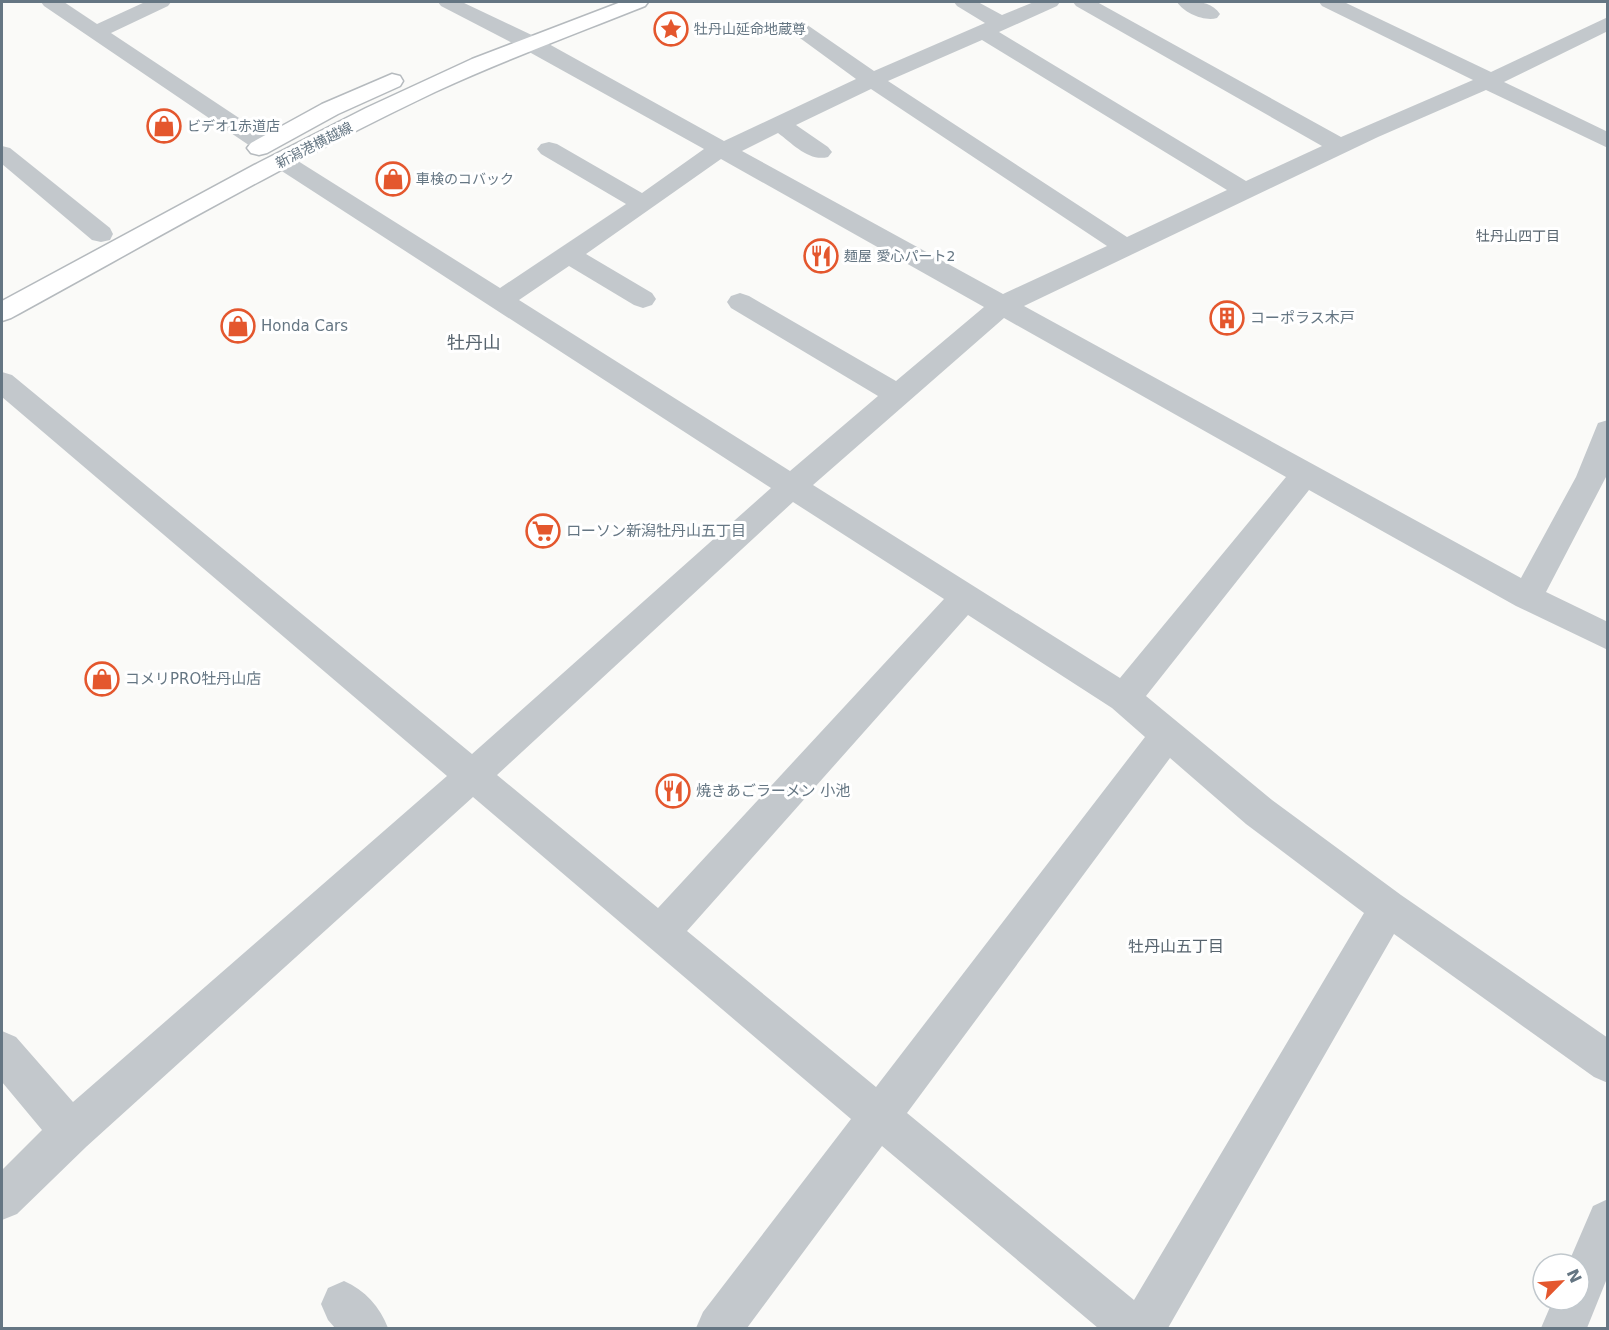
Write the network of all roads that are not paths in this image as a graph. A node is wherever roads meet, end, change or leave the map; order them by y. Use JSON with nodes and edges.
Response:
{"nodes":[{"id":1,"x":51,"y":2,"type":"edge"},
{"id":2,"x":161,"y":2,"type":"edge"},
{"id":3,"x":448,"y":2,"type":"edge"},
{"id":4,"x":588,"y":2,"type":"edge"},
{"id":5,"x":638,"y":2,"type":"edge"},
{"id":6,"x":964,"y":2,"type":"edge"},
{"id":7,"x":1050,"y":2,"type":"edge"},
{"id":8,"x":1083,"y":2,"type":"edge"},
{"id":9,"x":1187,"y":2,"type":"edge"},
{"id":10,"x":1329,"y":2,"type":"edge"},
{"id":11,"x":1210,"y":14,"type":"dead end"},
{"id":12,"x":1608,"y":23,"type":"edge"},
{"id":13,"x":796,"y":26,"type":"dead end"},
{"id":14,"x":991,"y":27,"type":"junction"},
{"id":15,"x":96,"y":32,"type":"junction"},
{"id":16,"x":506,"y":33,"type":"junction"},
{"id":17,"x":530,"y":43,"type":"junction"},
{"id":18,"x":872,"y":80,"type":"junction"},
{"id":19,"x":1489,"y":81,"type":"junction"},
{"id":20,"x":778,"y":123,"type":"junction"},
{"id":21,"x":1608,"y":141,"type":"edge"},
{"id":22,"x":1340,"y":146,"type":"junction"},
{"id":23,"x":549,"y":149,"type":"dead end"},
{"id":24,"x":720,"y":150,"type":"junction"},
{"id":25,"x":820,"y":152,"type":"dead end"},
{"id":26,"x":2,"y":153,"type":"edge"},
{"id":27,"x":273,"y":153,"type":"junction"},
{"id":28,"x":1245,"y":191,"type":"junction"},
{"id":29,"x":643,"y":204,"type":"junction"},
{"id":30,"x":101,"y":234,"type":"junction"},
{"id":31,"x":1126,"y":247,"type":"junction"},
{"id":32,"x":568,"y":254,"type":"junction"},
{"id":33,"x":2,"y":288,"type":"edge"},
{"id":34,"x":643,"y":299,"type":"dead end"},
{"id":35,"x":501,"y":300,"type":"junction"},
{"id":36,"x":740,"y":302,"type":"dead end"},
{"id":37,"x":1001,"y":306,"type":"junction"},
{"id":38,"x":2,"y":312,"type":"edge"},
{"id":39,"x":2,"y":382,"type":"edge"},
{"id":40,"x":897,"y":395,"type":"junction"},
{"id":41,"x":1605,"y":443,"type":"edge"},
{"id":42,"x":1305,"y":474,"type":"junction"},
{"id":43,"x":793,"y":485,"type":"junction"},
{"id":44,"x":966,"y":596,"type":"junction"},
{"id":45,"x":1527,"y":597,"type":"junction"},
{"id":46,"x":1608,"y":637,"type":"edge"},
{"id":47,"x":1124,"y":698,"type":"junction"},
{"id":48,"x":1167,"y":735,"type":"junction"},
{"id":49,"x":472,"y":776,"type":"junction"},
{"id":50,"x":1388,"y":908,"type":"junction"},
{"id":51,"x":660,"y":933,"type":"junction"},
{"id":52,"x":2,"y":1051,"type":"edge"},
{"id":53,"x":1608,"y":1063,"type":"edge"},
{"id":54,"x":878,"y":1116,"type":"junction"},
{"id":55,"x":71,"y":1132,"type":"junction"},
{"id":56,"x":2,"y":1199,"type":"edge"},
{"id":57,"x":1608,"y":1221,"type":"edge"},
{"id":58,"x":1591,"y":1262,"type":"edge"},
{"id":59,"x":1570,"y":1312,"type":"edge"},
{"id":60,"x":718,"y":1329,"type":"edge"},
{"id":61,"x":1132,"y":1329,"type":"edge"},
{"id":62,"x":1143,"y":1329,"type":"edge"},
{"id":63,"x":1564,"y":1329,"type":"edge"}],
"edges":[{"from":1,"to":15,"type":"street"},
{"from":2,"to":15,"type":"street"},
{"from":3,"to":16,"type":"street"},
{"from":4,"to":16,"type":"main road","name":"新潟港横越線"},
{"from":5,"to":17,"type":"main road","name":"新潟港横越線"},
{"from":6,"to":14,"type":"street"},
{"from":7,"to":14,"type":"street"},
{"from":8,"to":22,"type":"street"},
{"from":9,"to":11,"type":"street"},
{"from":10,"to":19,"type":"street"},
{"from":12,"to":19,"type":"street"},
{"from":13,"to":18,"type":"street"},
{"from":14,"to":18,"type":"street"},
{"from":14,"to":28,"type":"street"},
{"from":15,"to":27,"type":"street"},
{"from":16,"to":17,"type":"street"},
{"from":16,"to":27,"type":"main road","name":"新潟港横越線"},
{"from":17,"to":24,"type":"street"},
{"from":17,"to":27,"type":"main road","name":"新潟港横越線"},
{"from":18,"to":20,"type":"street"},
{"from":18,"to":31,"type":"street"},
{"from":19,"to":21,"type":"street"},
{"from":19,"to":22,"type":"street"},
{"from":20,"to":24,"type":"street"},
{"from":20,"to":25,"type":"street"},
{"from":22,"to":28,"type":"street"},
{"from":23,"to":29,"type":"street"},
{"from":24,"to":29,"type":"street"},
{"from":24,"to":37,"type":"street"},
{"from":26,"to":30,"type":"street"},
{"from":27,"to":30,"type":"main road","name":"新潟港横越線"},
{"from":27,"to":35,"type":"street"},
{"from":27,"to":38,"type":"main road","name":"新潟港横越線"},
{"from":28,"to":31,"type":"street"},
{"from":29,"to":32,"type":"street"},
{"from":30,"to":33,"type":"main road","name":"新潟港横越線"},
{"from":31,"to":37,"type":"street"},
{"from":32,"to":34,"type":"street"},
{"from":32,"to":35,"type":"street"},
{"from":35,"to":43,"type":"street"},
{"from":36,"to":40,"type":"street"},
{"from":37,"to":40,"type":"street"},
{"from":37,"to":42,"type":"street"},
{"from":39,"to":49,"type":"street"},
{"from":40,"to":43,"type":"street"},
{"from":41,"to":45,"type":"street"},
{"from":42,"to":45,"type":"street"},
{"from":42,"to":47,"type":"street"},
{"from":43,"to":44,"type":"street"},
{"from":43,"to":49,"type":"street"},
{"from":44,"to":47,"type":"street"},
{"from":44,"to":51,"type":"street"},
{"from":45,"to":46,"type":"street"},
{"from":47,"to":48,"type":"street"},
{"from":48,"to":50,"type":"street"},
{"from":48,"to":54,"type":"street"},
{"from":49,"to":51,"type":"street"},
{"from":49,"to":55,"type":"street"},
{"from":50,"to":53,"type":"street"},
{"from":50,"to":62,"type":"street"},
{"from":51,"to":54,"type":"street"},
{"from":52,"to":55,"type":"street"},
{"from":54,"to":60,"type":"street"},
{"from":54,"to":61,"type":"street"},
{"from":55,"to":56,"type":"street"},
{"from":57,"to":58,"type":"street"},
{"from":59,"to":63,"type":"street"}]}
